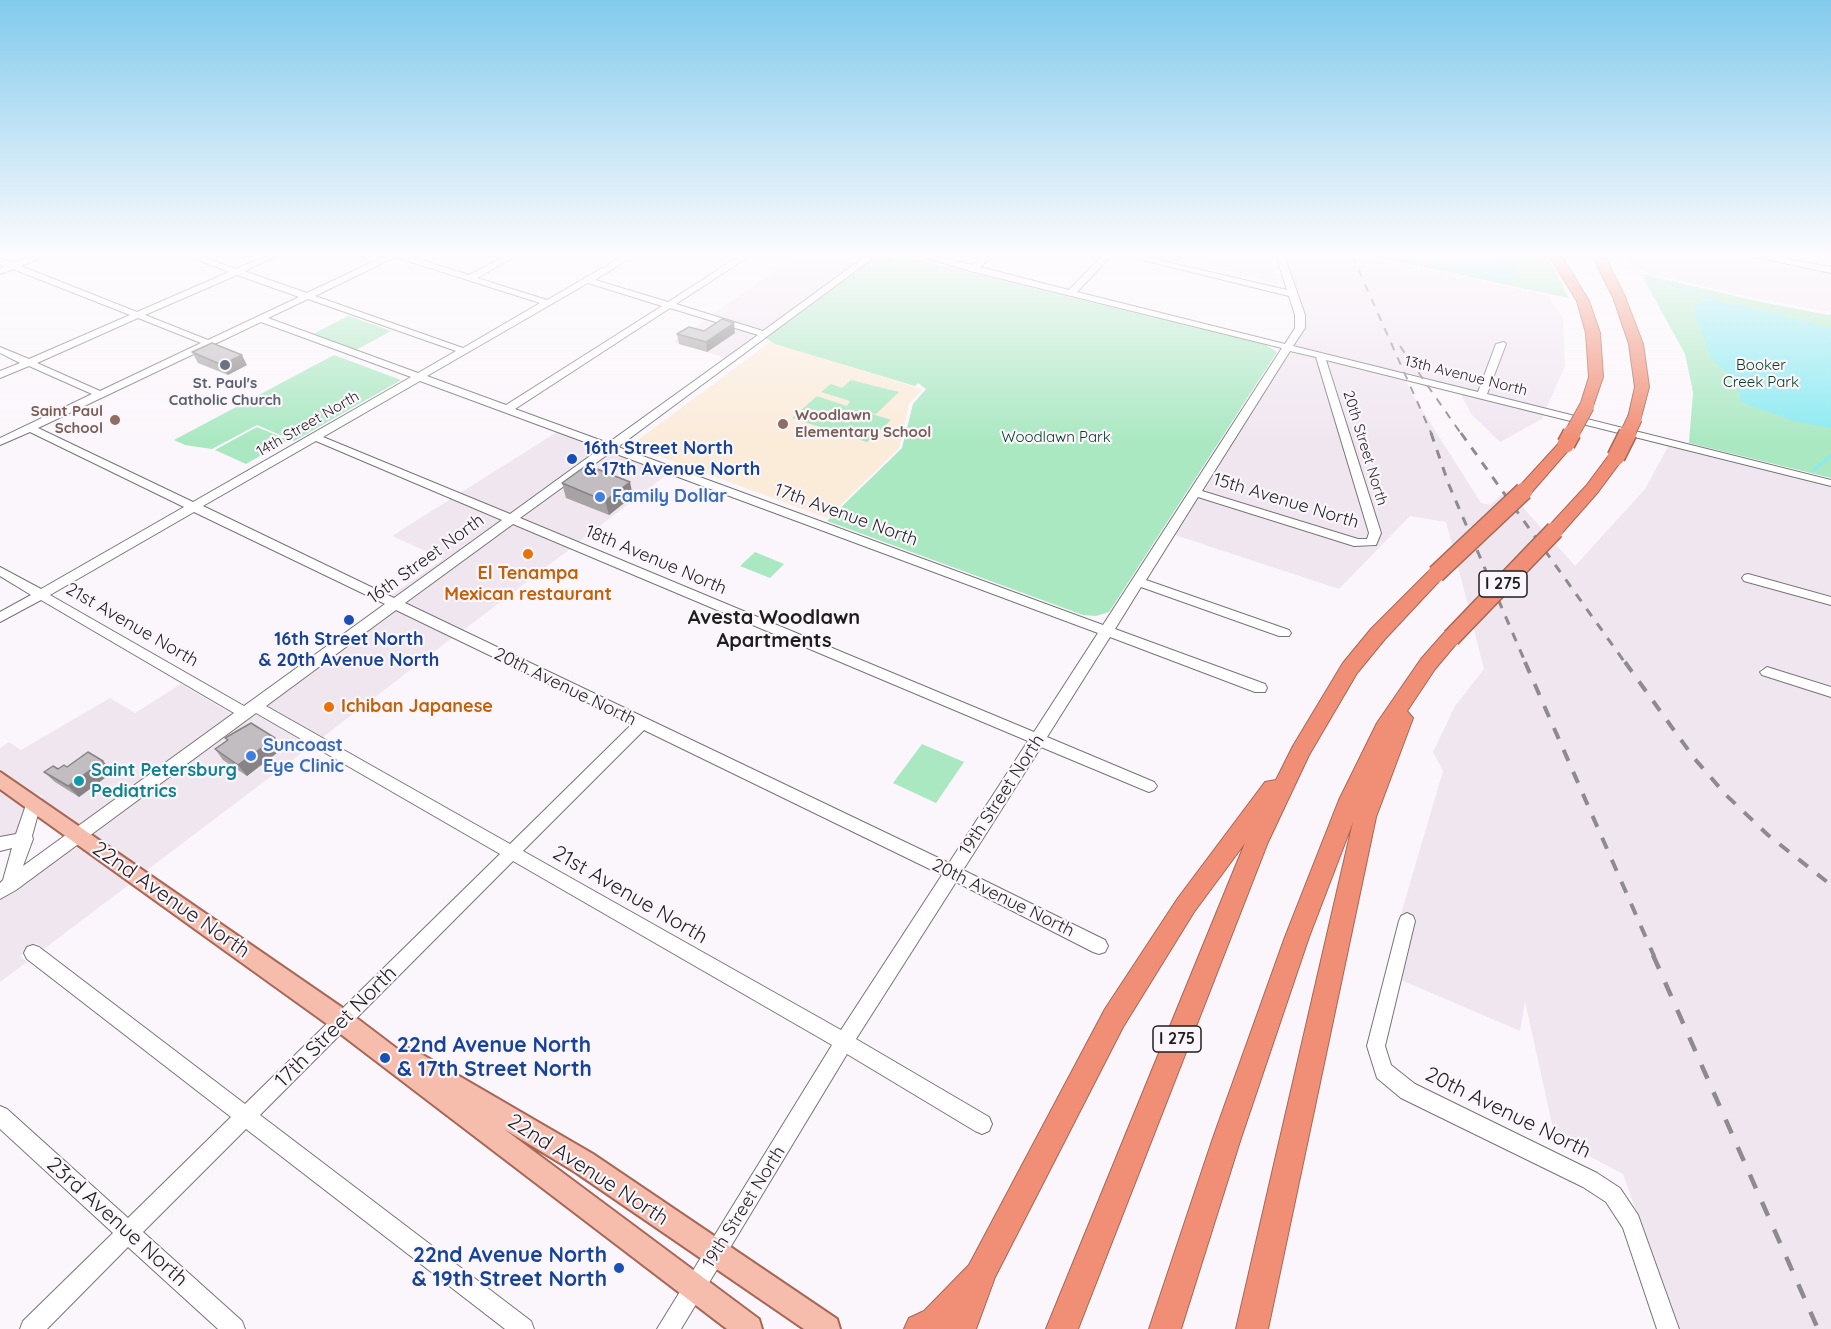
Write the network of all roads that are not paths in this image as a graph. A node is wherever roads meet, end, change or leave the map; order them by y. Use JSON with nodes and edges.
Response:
{"nodes":[{"id":1,"x":133,"y":317,"type":"edge"},
{"id":2,"x":143,"y":317,"type":"edge"},
{"id":3,"x":367,"y":317,"type":"edge"},
{"id":4,"x":523,"y":317,"type":"edge"},
{"id":5,"x":651,"y":317,"type":"edge"},
{"id":6,"x":709,"y":317,"type":"edge"},
{"id":7,"x":788,"y":317,"type":"edge"},
{"id":8,"x":1168,"y":317,"type":"edge"},
{"id":9,"x":1300,"y":317,"type":"edge"},
{"id":10,"x":1587,"y":317,"type":"edge"},
{"id":11,"x":1626,"y":317,"type":"edge"},
{"id":12,"x":260,"y":318,"type":"joint"},
{"id":13,"x":765,"y":334,"type":"junction"},
{"id":14,"x":209,"y":343,"type":"junction"},
{"id":15,"x":1501,"y":344,"type":"dead end"},
{"id":16,"x":1288,"y":347,"type":"junction"},
{"id":17,"x":0,"y":350,"type":"edge"},
{"id":18,"x":464,"y":351,"type":"junction"},
{"id":19,"x":1320,"y":356,"type":"junction"},
{"id":20,"x":29,"y":362,"type":"junction"},
{"id":21,"x":0,"y":375,"type":"edge"},
{"id":22,"x":419,"y":377,"type":"junction"},
{"id":23,"x":100,"y":394,"type":"junction"},
{"id":24,"x":1481,"y":396,"type":"junction"},
{"id":25,"x":507,"y":410,"type":"junction"},
{"id":26,"x":30,"y":428,"type":"junction"},
{"id":27,"x":315,"y":437,"type":"junction"},
{"id":28,"x":0,"y":442,"type":"edge"},
{"id":29,"x":609,"y":447,"type":"junction"},
{"id":30,"x":1831,"y":483,"type":"edge"},
{"id":31,"x":1196,"y":493,"type":"junction"},
{"id":32,"x":194,"y":507,"type":"junction"},
{"id":33,"x":511,"y":519,"type":"junction"},
{"id":34,"x":1366,"y":544,"type":"joint"},
{"id":35,"x":0,"y":571,"type":"edge"},
{"id":36,"x":1748,"y":578,"type":"dead end"},
{"id":37,"x":1140,"y":582,"type":"junction"},
{"id":38,"x":41,"y":595,"type":"junction"},
{"id":39,"x":1831,"y":601,"type":"edge"},
{"id":40,"x":395,"y":604,"type":"junction"},
{"id":41,"x":0,"y":618,"type":"edge"},
{"id":42,"x":1108,"y":632,"type":"junction"},
{"id":43,"x":1284,"y":633,"type":"dead end"},
{"id":44,"x":1428,"y":664,"type":"junction"},
{"id":45,"x":1767,"y":672,"type":"dead end"},
{"id":46,"x":1260,"y":688,"type":"dead end"},
{"id":47,"x":1831,"y":692,"type":"edge"},
{"id":48,"x":250,"y":710,"type":"junction"},
{"id":49,"x":641,"y":724,"type":"junction"},
{"id":50,"x":1039,"y":739,"type":"junction"},
{"id":51,"x":1299,"y":752,"type":"junction"},
{"id":52,"x":0,"y":779,"type":"edge"},
{"id":53,"x":1149,"y":786,"type":"dead end"},
{"id":54,"x":33,"y":803,"type":"junction"},
{"id":55,"x":79,"y":835,"type":"junction"},
{"id":56,"x":25,"y":839,"type":"junction"},
{"id":57,"x":0,"y":844,"type":"edge"},
{"id":58,"x":512,"y":854,"type":"junction"},
{"id":59,"x":952,"y":872,"type":"junction"},
{"id":60,"x":5,"y":889,"type":"edge"},
{"id":61,"x":1407,"y":921,"type":"dead end"},
{"id":62,"x":1099,"y":946,"type":"dead end"},
{"id":63,"x":33,"y":952,"type":"dead end"},
{"id":64,"x":342,"y":1021,"type":"junction"},
{"id":65,"x":844,"y":1042,"type":"junction"},
{"id":66,"x":247,"y":1115,"type":"junction"},
{"id":67,"x":0,"y":1116,"type":"edge"},
{"id":68,"x":982,"y":1124,"type":"dead end"},
{"id":69,"x":128,"y":1232,"type":"junction"},
{"id":70,"x":715,"y":1254,"type":"junction"},
{"id":71,"x":984,"y":1269,"type":"junction"},
{"id":72,"x":694,"y":1288,"type":"junction"},
{"id":73,"x":31,"y":1329,"type":"edge"},
{"id":74,"x":234,"y":1329,"type":"edge"},
{"id":75,"x":523,"y":1329,"type":"edge"},
{"id":76,"x":668,"y":1329,"type":"edge"},
{"id":77,"x":749,"y":1329,"type":"edge"},
{"id":78,"x":827,"y":1329,"type":"edge"},
{"id":79,"x":920,"y":1329,"type":"edge"},
{"id":80,"x":960,"y":1329,"type":"edge"},
{"id":81,"x":1062,"y":1329,"type":"edge"},
{"id":82,"x":1165,"y":1329,"type":"edge"},
{"id":83,"x":1252,"y":1329,"type":"edge"},
{"id":84,"x":1668,"y":1329,"type":"edge"}],
"edges":[{"from":1,"to":20,"type":"street"},
{"from":2,"to":14,"type":"street"},
{"from":3,"to":18,"type":"street"},
{"from":4,"to":18,"type":"street","name":"14th Street North"},
{"from":5,"to":25,"type":"street"},
{"from":6,"to":13,"type":"street"},
{"from":7,"to":13,"type":"street","name":"16th Street North"},
{"from":8,"to":16,"type":"street","name":"13th Avenue North"},
{"from":9,"to":16,"type":"street","name":"19th Street North"},
{"from":10,"to":51,"type":"highway","number":"I 275","bridge":true},
{"from":11,"to":44,"type":"highway","number":"I 275","bridge":true},
{"from":12,"to":14,"type":"street"},
{"from":12,"to":22,"type":"street","name":"17th Avenue North"},
{"from":13,"to":29,"type":"street","name":"16th Street North"},
{"from":14,"to":23,"type":"street"},
{"from":15,"to":24,"type":"street"},
{"from":16,"to":19,"type":"street","name":"13th Avenue North"},
{"from":16,"to":31,"type":"street","name":"19th Street North"},
{"from":17,"to":20,"type":"street"},
{"from":18,"to":22,"type":"street","name":"14th Street North"},
{"from":19,"to":24,"type":"street","name":"13th Avenue North"},
{"from":19,"to":34,"type":"street","name":"20th Street North"},
{"from":20,"to":21,"type":"street"},
{"from":20,"to":23,"type":"street"},
{"from":22,"to":25,"type":"street","name":"17th Avenue North"},
{"from":22,"to":27,"type":"street","name":"14th Street North"},
{"from":23,"to":26,"type":"street"},
{"from":24,"to":30,"type":"street","name":"13th Avenue North"},
{"from":25,"to":29,"type":"street","name":"17th Avenue North"},
{"from":26,"to":28,"type":"street"},
{"from":26,"to":32,"type":"street","name":"20th Avenue North"},
{"from":27,"to":32,"type":"street","name":"14th Street North"},
{"from":27,"to":33,"type":"street","name":"18th Avenue North"},
{"from":29,"to":33,"type":"street","name":"16th Street North"},
{"from":29,"to":42,"type":"street","name":"17th Avenue North"},
{"from":31,"to":34,"type":"street","name":"15th Avenue North"},
{"from":31,"to":37,"type":"street","name":"19th Street North"},
{"from":32,"to":38,"type":"street","name":"14th Street North"},
{"from":32,"to":40,"type":"street","name":"20th Avenue North"},
{"from":33,"to":40,"type":"street","name":"16th Street North"},
{"from":33,"to":50,"type":"street","name":"18th Avenue North"},
{"from":35,"to":38,"type":"street","name":"21st Avenue North"},
{"from":36,"to":39,"type":"street"},
{"from":37,"to":42,"type":"street","name":"19th Street North"},
{"from":37,"to":43,"type":"street"},
{"from":38,"to":41,"type":"street","name":"14th Street North"},
{"from":38,"to":48,"type":"street","name":"21st Avenue North"},
{"from":40,"to":48,"type":"street","name":"16th Street North"},
{"from":40,"to":49,"type":"street","name":"20th Avenue North"},
{"from":42,"to":46,"type":"street","name":"17th Avenue North"},
{"from":42,"to":50,"type":"street","name":"19th Street North"},
{"from":44,"to":82,"type":"highway","number":"I 275"},
{"from":44,"to":83,"type":"highway"},
{"from":45,"to":47,"type":"street"},
{"from":48,"to":55,"type":"street","name":"16th Street North"},
{"from":48,"to":58,"type":"street","name":"21st Avenue North"},
{"from":49,"to":58,"type":"street","name":"17th Street North"},
{"from":49,"to":59,"type":"street","name":"20th Avenue North"},
{"from":50,"to":53,"type":"street","name":"18th Avenue North"},
{"from":50,"to":59,"type":"street","name":"19th Street North"},
{"from":51,"to":71,"type":"highway"},
{"from":51,"to":81,"type":"highway","number":"I 275"},
{"from":52,"to":54,"type":"main road","name":"22nd Avenue North"},
{"from":54,"to":55,"type":"main road","name":"22nd Avenue North"},
{"from":54,"to":56,"type":"street"},
{"from":55,"to":60,"type":"street","name":"16th Street North"},
{"from":55,"to":64,"type":"main road","name":"22nd Avenue North"},
{"from":56,"to":57,"type":"street"},
{"from":56,"to":60,"type":"street"},
{"from":58,"to":64,"type":"street","name":"17th Street North"},
{"from":58,"to":65,"type":"street","name":"21st Avenue North"},
{"from":59,"to":62,"type":"street","name":"20th Avenue North"},
{"from":59,"to":65,"type":"street","name":"19th Street North"},
{"from":61,"to":84,"type":"street","name":"20th Avenue North"},
{"from":63,"to":66,"type":"street"},
{"from":64,"to":66,"type":"street","name":"17th Street North"},
{"from":64,"to":70,"type":"main road","name":"22nd Avenue North"},
{"from":64,"to":72,"type":"main road","name":"22nd Avenue North"},
{"from":65,"to":68,"type":"street","name":"21st Avenue North"},
{"from":65,"to":70,"type":"street","name":"19th Street North"},
{"from":66,"to":69,"type":"street","name":"17th Street North"},
{"from":66,"to":75,"type":"street"},
{"from":67,"to":69,"type":"street","name":"23rd Avenue North"},
{"from":69,"to":73,"type":"street","name":"17th Street North"},
{"from":69,"to":74,"type":"street","name":"23rd Avenue North"},
{"from":70,"to":72,"type":"street","name":"19th Street North"},
{"from":70,"to":78,"type":"main road","name":"22nd Avenue North"},
{"from":71,"to":79,"type":"highway"},
{"from":71,"to":80,"type":"highway"},
{"from":72,"to":76,"type":"street","name":"19th Street North"},
{"from":72,"to":77,"type":"main road","name":"22nd Avenue North"}]}
